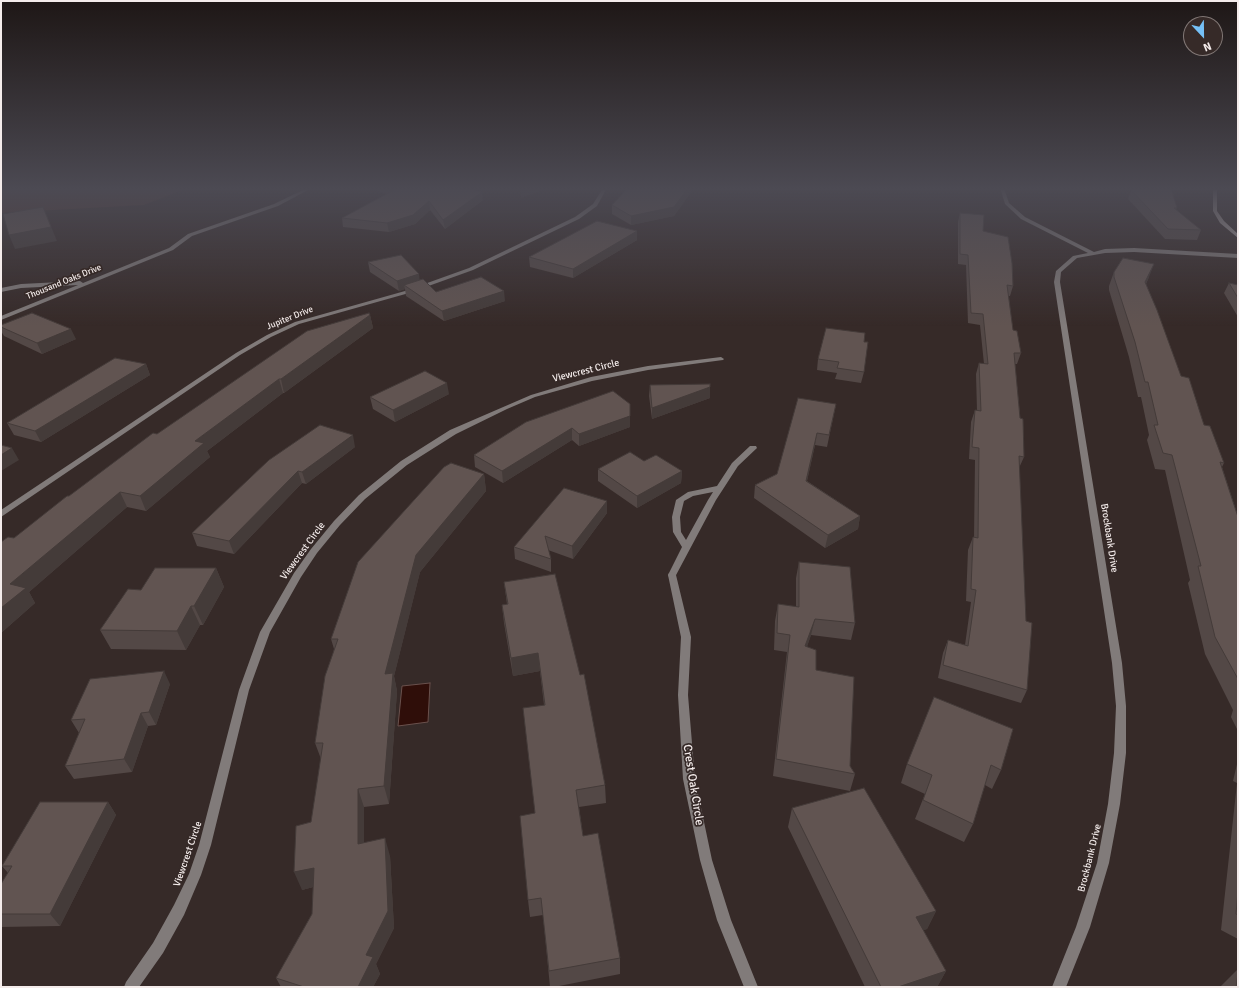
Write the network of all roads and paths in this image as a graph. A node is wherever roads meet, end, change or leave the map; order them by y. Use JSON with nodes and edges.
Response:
{"nodes":[{"id":1,"x":193,"y":234,"type":"edge"},
{"id":2,"x":544,"y":234,"type":"edge"},
{"id":3,"x":1053,"y":234,"type":"edge"},
{"id":4,"x":1092,"y":253,"type":"junction"},
{"id":5,"x":1238,"y":256,"type":"edge"},
{"id":6,"x":86,"y":282,"type":"junction"},
{"id":7,"x":1,"y":290,"type":"edge"},
{"id":8,"x":1,"y":318,"type":"edge"},
{"id":9,"x":721,"y":359,"type":"dead end"},
{"id":10,"x":753,"y":448,"type":"dead end"},
{"id":11,"x":720,"y":488,"type":"junction"},
{"id":12,"x":1,"y":514,"type":"edge"},
{"id":13,"x":686,"y":548,"type":"junction"},
{"id":14,"x":131,"y":987,"type":"edge"},
{"id":15,"x":751,"y":987,"type":"edge"},
{"id":16,"x":1059,"y":987,"type":"edge"}],
"edges":[{"from":1,"to":6,"type":"street","name":"Thousand Oaks Drive"},
{"from":2,"to":12,"type":"street","name":"Jupiter Drive"},
{"from":3,"to":4,"type":"street"},
{"from":4,"to":5,"type":"street","name":"Brockbank Drive"},
{"from":4,"to":16,"type":"street","name":"Brockbank Drive"},
{"from":6,"to":7,"type":"street"},
{"from":6,"to":8,"type":"street","name":"Thousand Oaks Drive"},
{"from":9,"to":14,"type":"street","name":"Viewcrest Circle"},
{"from":10,"to":11,"type":"street"},
{"from":11,"to":13,"type":"street"},
{"from":11,"to":13,"type":"street"},
{"from":13,"to":15,"type":"street","name":"Crest Oak Circle"}]}
